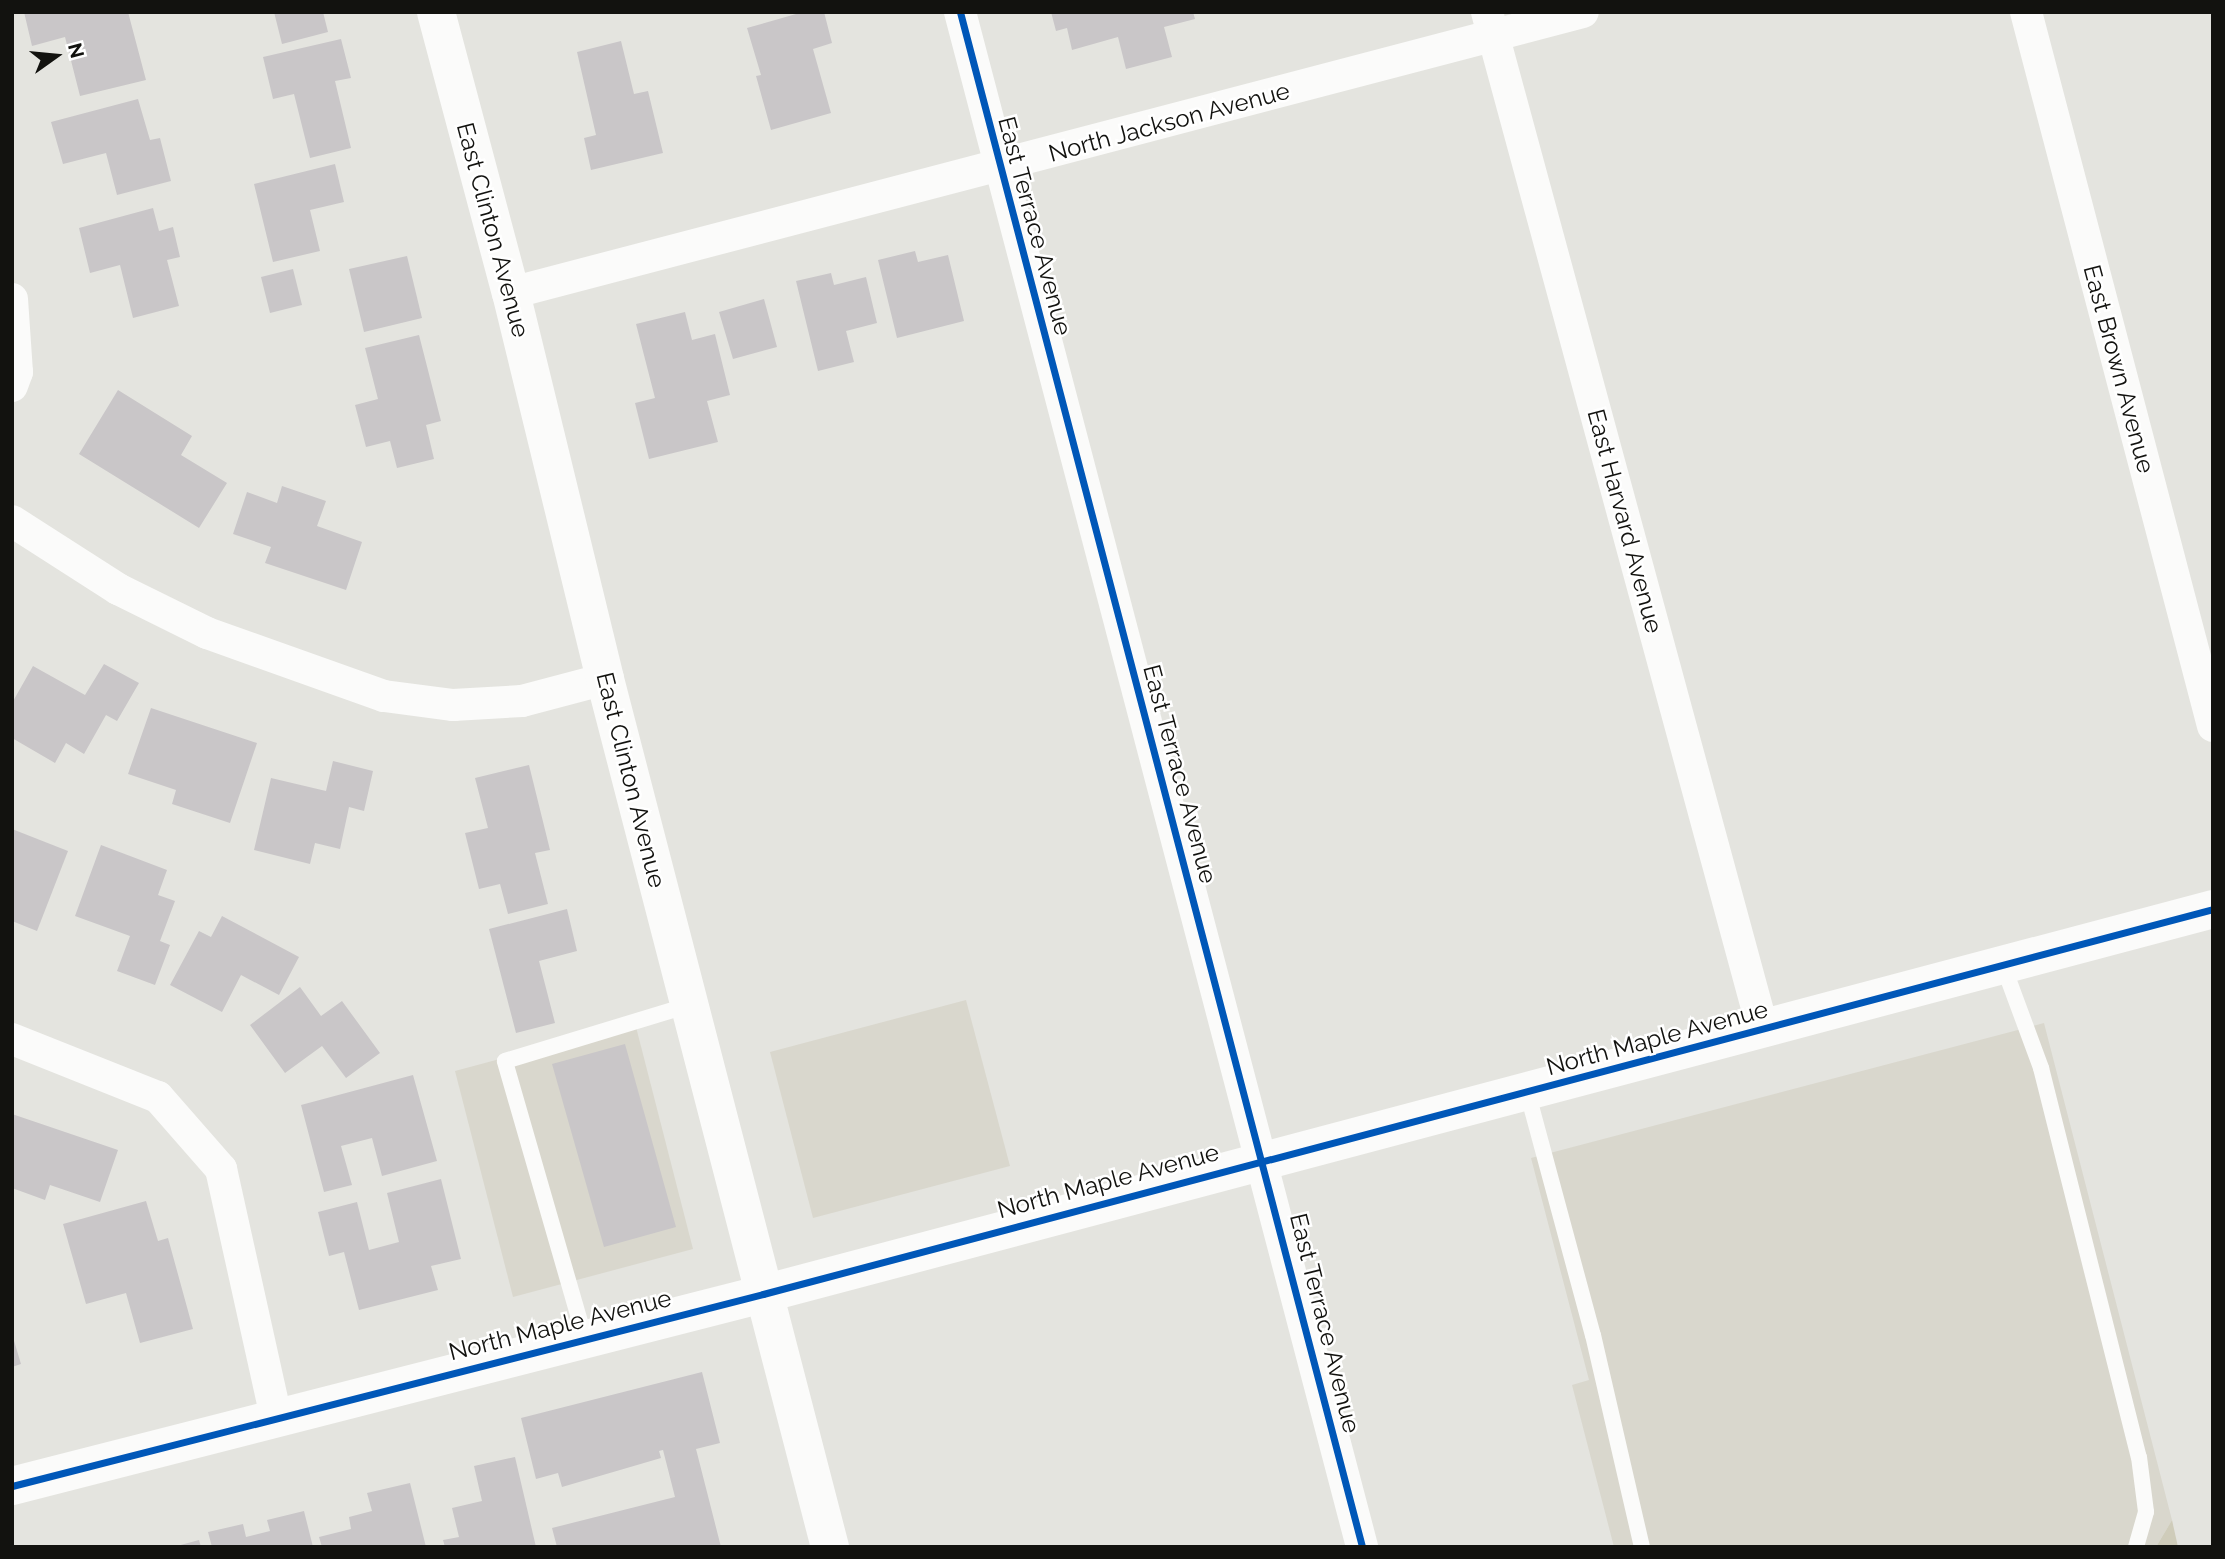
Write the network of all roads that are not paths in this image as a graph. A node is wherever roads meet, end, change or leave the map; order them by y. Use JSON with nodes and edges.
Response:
{"nodes":[{"id":1,"x":436,"y":12,"type":"edge"},
{"id":2,"x":960,"y":12,"type":"edge"},
{"id":3,"x":1583,"y":12,"type":"edge"},
{"id":4,"x":2026,"y":12,"type":"edge"},
{"id":5,"x":1490,"y":25,"type":"edge"},
{"id":6,"x":1000,"y":167,"type":"junction"},
{"id":7,"x":511,"y":293,"type":"junction"},
{"id":8,"x":12,"y":299,"type":"edge"},
{"id":9,"x":12,"y":386,"type":"edge"},
{"id":10,"x":12,"y":521,"type":"edge"},
{"id":11,"x":605,"y":680,"type":"junction"},
{"id":12,"x":2213,"y":726,"type":"edge"},
{"id":13,"x":2213,"y":909,"type":"edge"},
{"id":14,"x":2003,"y":965,"type":"junction"},
{"id":15,"x":689,"y":1005,"type":"junction"},
{"id":16,"x":1763,"y":1030,"type":"junction"},
{"id":17,"x":12,"y":1039,"type":"edge"},
{"id":18,"x":1527,"y":1091,"type":"junction"},
{"id":19,"x":1263,"y":1160,"type":"junction"},
{"id":20,"x":764,"y":1294,"type":"junction"},
{"id":21,"x":585,"y":1339,"type":"junction"},
{"id":22,"x":276,"y":1417,"type":"junction"},
{"id":23,"x":12,"y":1486,"type":"edge"},
{"id":24,"x":830,"y":1547,"type":"edge"},
{"id":25,"x":1363,"y":1547,"type":"edge"},
{"id":26,"x":1642,"y":1547,"type":"edge"},
{"id":27,"x":2136,"y":1547,"type":"edge"}],
"edges":[{"from":1,"to":7,"type":"street","name":"East Clinton Avenue"},
{"from":2,"to":6,"type":"street","name":"East Terrace Avenue"},
{"from":3,"to":5,"type":"street","name":"North Jackson Avenue"},
{"from":4,"to":12,"type":"street","name":"East Brown Avenue"},
{"from":5,"to":6,"type":"street","name":"North Jackson Avenue"},
{"from":5,"to":16,"type":"street","name":"East Harvard Avenue"},
{"from":6,"to":7,"type":"street","name":"North Jackson Avenue"},
{"from":6,"to":19,"type":"street","name":"East Terrace Avenue"},
{"from":7,"to":11,"type":"street","name":"East Clinton Avenue"},
{"from":8,"to":9,"type":"street"},
{"from":10,"to":11,"type":"street"},
{"from":11,"to":15,"type":"street","name":"East Clinton Avenue"},
{"from":13,"to":14,"type":"street","name":"North Maple Avenue"},
{"from":14,"to":16,"type":"street","name":"North Maple Avenue"},
{"from":14,"to":27,"type":"lane"},
{"from":15,"to":20,"type":"street","name":"East Clinton Avenue"},
{"from":15,"to":21,"type":"lane"},
{"from":16,"to":18,"type":"street","name":"North Maple Avenue"},
{"from":17,"to":22,"type":"street"},
{"from":18,"to":19,"type":"street","name":"North Maple Avenue"},
{"from":18,"to":26,"type":"lane"},
{"from":19,"to":20,"type":"street","name":"North Maple Avenue"},
{"from":19,"to":25,"type":"street","name":"East Terrace Avenue"},
{"from":20,"to":21,"type":"street","name":"North Maple Avenue"},
{"from":20,"to":24,"type":"street","name":"East Clinton Avenue"},
{"from":21,"to":22,"type":"street","name":"North Maple Avenue"},
{"from":22,"to":23,"type":"street","name":"North Maple Avenue"}]}
